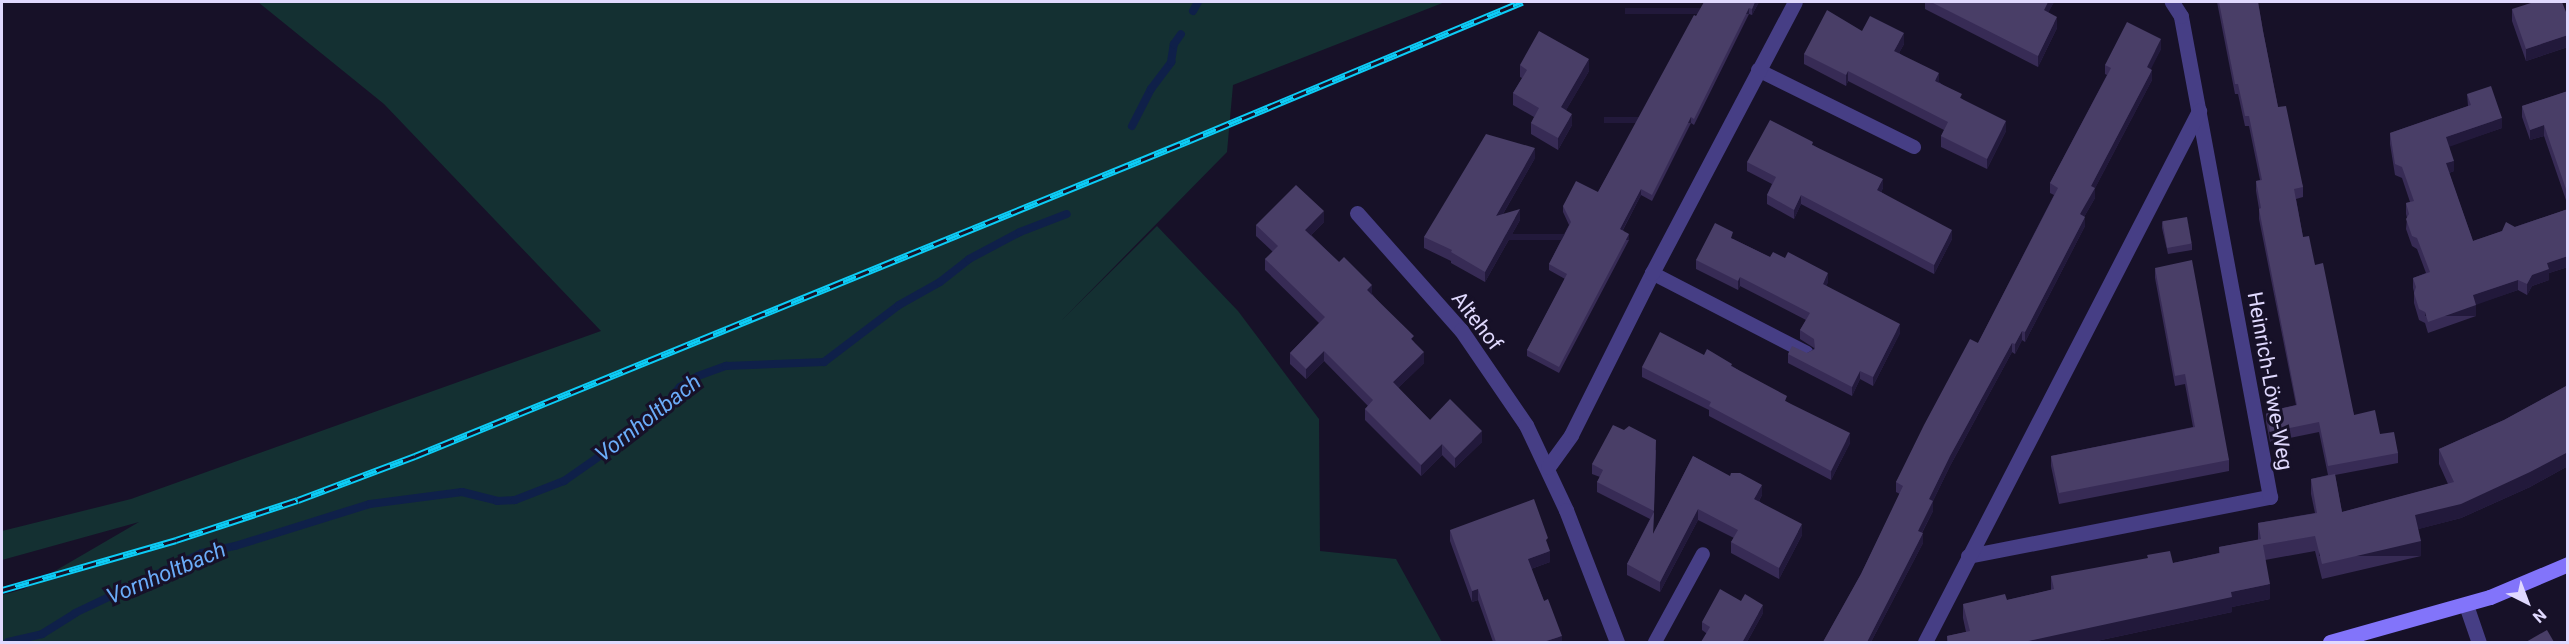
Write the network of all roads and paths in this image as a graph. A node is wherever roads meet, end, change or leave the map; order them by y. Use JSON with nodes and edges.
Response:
{"nodes":[{"id":1,"x":1795,"y":2,"type":"edge"},
{"id":2,"x":2172,"y":2,"type":"edge"},
{"id":3,"x":1758,"y":70,"type":"junction"},
{"id":4,"x":2199,"y":111,"type":"junction"},
{"id":5,"x":1914,"y":147,"type":"dead end"},
{"id":6,"x":1357,"y":213,"type":"dead end"},
{"id":7,"x":1652,"y":273,"type":"junction"},
{"id":8,"x":1807,"y":352,"type":"edge"},
{"id":9,"x":1548,"y":467,"type":"junction"},
{"id":10,"x":1703,"y":554,"type":"dead end"},
{"id":11,"x":1968,"y":556,"type":"junction"},
{"id":12,"x":2568,"y":564,"type":"edge"},
{"id":13,"x":2466,"y":605,"type":"junction"},
{"id":14,"x":1617,"y":642,"type":"edge"},
{"id":15,"x":1655,"y":642,"type":"edge"},
{"id":16,"x":1925,"y":642,"type":"edge"},
{"id":17,"x":2330,"y":642,"type":"edge"},
{"id":18,"x":2479,"y":642,"type":"edge"}],
"edges":[{"from":1,"to":3,"type":"street"},
{"from":2,"to":4,"type":"street","name":"Heinrich-Löwe-Weg"},
{"from":3,"to":5,"type":"lane"},
{"from":3,"to":7,"type":"street"},
{"from":4,"to":11,"type":"street"},
{"from":4,"to":11,"type":"street","name":"Heinrich-Löwe-Weg"},
{"from":6,"to":9,"type":"street","name":"Altehof"},
{"from":7,"to":8,"type":"lane"},
{"from":7,"to":9,"type":"street"},
{"from":9,"to":14,"type":"street","name":"Altehof"},
{"from":10,"to":15,"type":"lane"},
{"from":11,"to":16,"type":"street"},
{"from":12,"to":13,"type":"street"},
{"from":13,"to":17,"type":"street"},
{"from":13,"to":18,"type":"street"}]}
